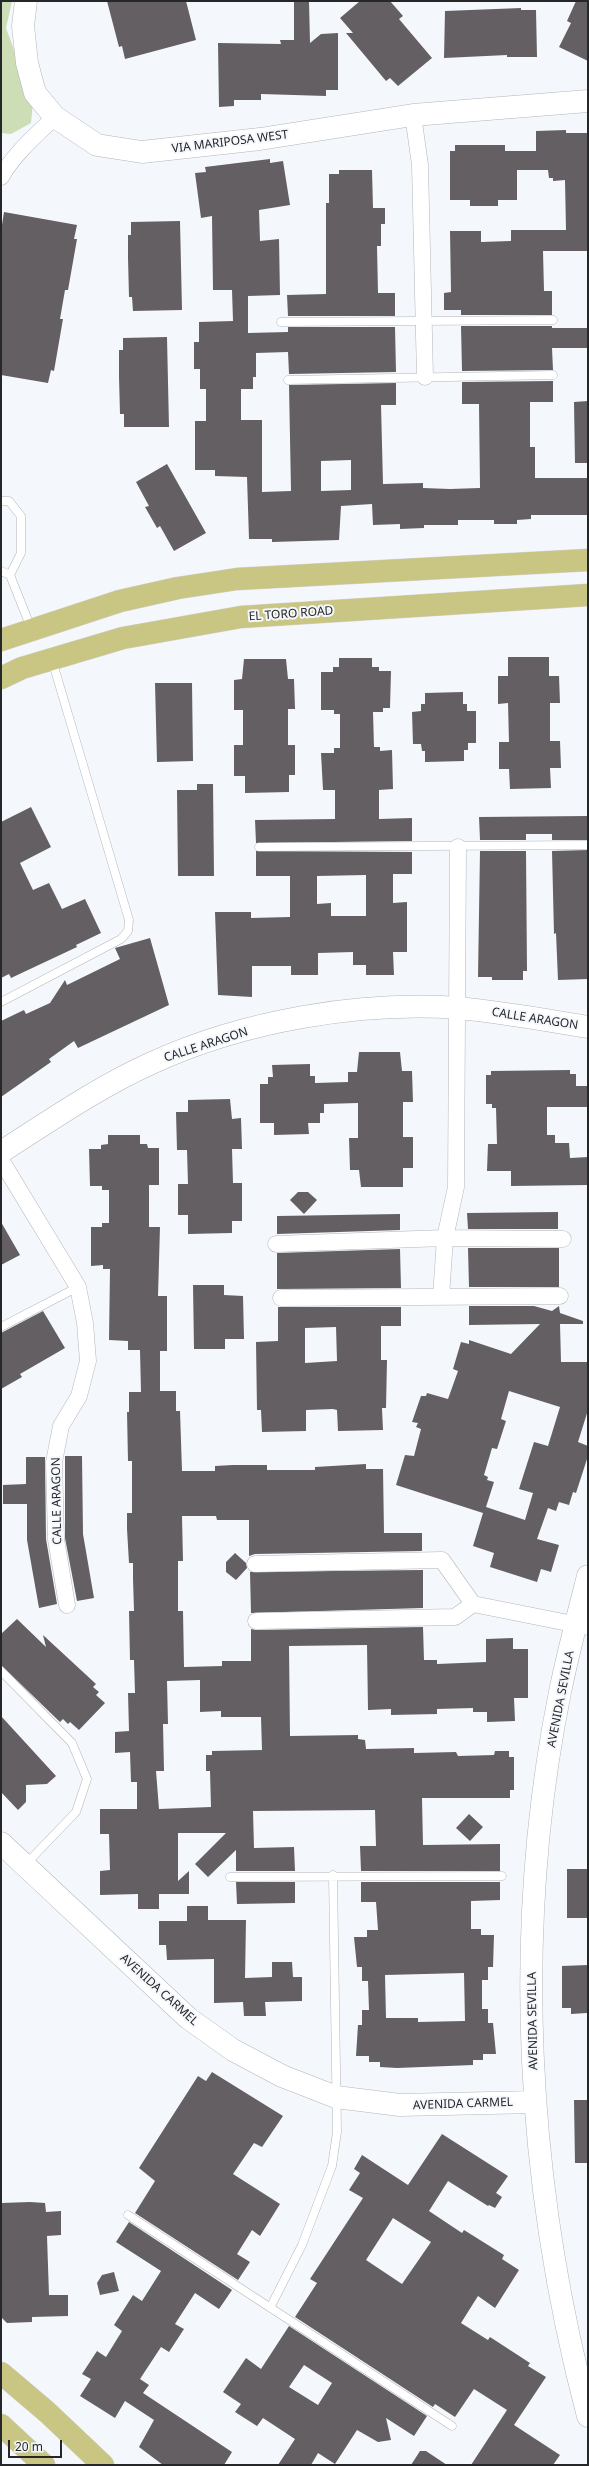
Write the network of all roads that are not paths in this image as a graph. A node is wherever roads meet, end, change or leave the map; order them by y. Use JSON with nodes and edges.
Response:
{"nodes":[{"id":1,"x":26,"y":1,"type":"edge"},
{"id":2,"x":588,"y":101,"type":"edge"},
{"id":3,"x":413,"y":115,"type":"junction"},
{"id":4,"x":55,"y":117,"type":"junction"},
{"id":5,"x":1,"y":177,"type":"edge"},
{"id":6,"x":553,"y":320,"type":"dead end"},
{"id":7,"x":423,"y":321,"type":"junction"},
{"id":8,"x":281,"y":322,"type":"dead end"},
{"id":9,"x":553,"y":375,"type":"dead end"},
{"id":10,"x":425,"y":377,"type":"junction"},
{"id":11,"x":288,"y":380,"type":"dead end"},
{"id":12,"x":1,"y":501,"type":"edge"},
{"id":13,"x":588,"y":560,"type":"edge"},
{"id":14,"x":1,"y":571,"type":"edge"},
{"id":15,"x":10,"y":575,"type":"junction"},
{"id":16,"x":588,"y":595,"type":"edge"},
{"id":17,"x":32,"y":629,"type":"junction"},
{"id":18,"x":1,"y":640,"type":"edge"},
{"id":19,"x":52,"y":660,"type":"junction"},
{"id":20,"x":1,"y":678,"type":"edge"},
{"id":21,"x":588,"y":845,"type":"edge"},
{"id":22,"x":259,"y":847,"type":"dead end"},
{"id":23,"x":458,"y":847,"type":"junction"},
{"id":24,"x":1,"y":1002,"type":"edge"},
{"id":25,"x":458,"y":1008,"type":"junction"},
{"id":26,"x":588,"y":1027,"type":"edge"},
{"id":27,"x":1,"y":1152,"type":"edge"},
{"id":28,"x":1,"y":1160,"type":"edge"},
{"id":29,"x":445,"y":1238,"type":"junction"},
{"id":30,"x":563,"y":1239,"type":"dead end"},
{"id":31,"x":276,"y":1244,"type":"dead end"},
{"id":32,"x":78,"y":1287,"type":"junction"},
{"id":33,"x":560,"y":1296,"type":"dead end"},
{"id":34,"x":441,"y":1297,"type":"junction"},
{"id":35,"x":282,"y":1298,"type":"dead end"},
{"id":36,"x":1,"y":1327,"type":"edge"},
{"id":37,"x":255,"y":1564,"type":"dead end"},
{"id":38,"x":588,"y":1576,"type":"edge"},
{"id":39,"x":473,"y":1604,"type":"junction"},
{"id":40,"x":67,"y":1606,"type":"dead end"},
{"id":41,"x":256,"y":1622,"type":"dead end"},
{"id":42,"x":582,"y":1625,"type":"edge"},
{"id":43,"x":1,"y":1671,"type":"edge"},
{"id":44,"x":1,"y":1843,"type":"edge"},
{"id":45,"x":25,"y":1866,"type":"junction"},
{"id":46,"x":333,"y":1875,"type":"junction"},
{"id":47,"x":502,"y":1876,"type":"dead end"},
{"id":48,"x":230,"y":1877,"type":"dead end"},
{"id":49,"x":336,"y":2097,"type":"junction"},
{"id":50,"x":535,"y":2102,"type":"junction"},
{"id":51,"x":128,"y":2215,"type":"dead end"},
{"id":52,"x":271,"y":2306,"type":"junction"},
{"id":53,"x":1,"y":2373,"type":"edge"},
{"id":54,"x":588,"y":2416,"type":"edge"},
{"id":55,"x":1,"y":2425,"type":"edge"},
{"id":56,"x":452,"y":2426,"type":"dead end"},
{"id":57,"x":44,"y":2465,"type":"edge"},
{"id":58,"x":103,"y":2465,"type":"edge"}],
"edges":[{"from":1,"to":4,"type":"street","name":"VIA MARIPOSA WEST"},
{"from":2,"to":3,"type":"street","name":"VIA MARIPOSA WEST"},
{"from":3,"to":4,"type":"street","name":"VIA MARIPOSA WEST"},
{"from":3,"to":7,"type":"street"},
{"from":4,"to":5,"type":"street"},
{"from":6,"to":7,"type":"lane"},
{"from":7,"to":8,"type":"lane"},
{"from":7,"to":10,"type":"street"},
{"from":9,"to":10,"type":"lane"},
{"from":10,"to":11,"type":"lane"},
{"from":12,"to":15,"type":"lane"},
{"from":13,"to":17,"type":"main road"},
{"from":14,"to":15,"type":"lane"},
{"from":15,"to":17,"type":"lane"},
{"from":16,"to":19,"type":"main road","name":"EL TORO ROAD"},
{"from":17,"to":18,"type":"main road"},
{"from":19,"to":20,"type":"main road","name":"EL TORO ROAD"},
{"from":19,"to":24,"type":"lane"},
{"from":21,"to":23,"type":"lane"},
{"from":22,"to":23,"type":"lane"},
{"from":23,"to":25,"type":"street"},
{"from":25,"to":26,"type":"street","name":"CALLE ARAGON"},
{"from":25,"to":27,"type":"street","name":"CALLE ARAGON"},
{"from":25,"to":29,"type":"street"},
{"from":28,"to":32,"type":"street","name":"CALLE ARAGON"},
{"from":29,"to":30,"type":"street"},
{"from":29,"to":31,"type":"street"},
{"from":29,"to":34,"type":"street"},
{"from":32,"to":36,"type":"lane"},
{"from":32,"to":40,"type":"street","name":"CALLE ARAGON"},
{"from":33,"to":34,"type":"street"},
{"from":34,"to":35,"type":"street"},
{"from":37,"to":39,"type":"street"},
{"from":38,"to":42,"type":"street","name":"AVENIDA SEVILLA"},
{"from":39,"to":41,"type":"street"},
{"from":39,"to":42,"type":"street"},
{"from":42,"to":50,"type":"street","name":"AVENIDA SEVILLA"},
{"from":43,"to":45,"type":"lane"},
{"from":44,"to":45,"type":"street","name":"AVENIDA CARMEL"},
{"from":45,"to":49,"type":"street","name":"AVENIDA CARMEL"},
{"from":46,"to":47,"type":"lane"},
{"from":46,"to":48,"type":"lane"},
{"from":46,"to":49,"type":"lane"},
{"from":49,"to":50,"type":"street","name":"AVENIDA CARMEL"},
{"from":49,"to":52,"type":"lane"},
{"from":50,"to":54,"type":"street","name":"AVENIDA SEVILLA"},
{"from":51,"to":52,"type":"lane"},
{"from":52,"to":56,"type":"lane"},
{"from":53,"to":58,"type":"main road"},
{"from":55,"to":57,"type":"main road"}]}
